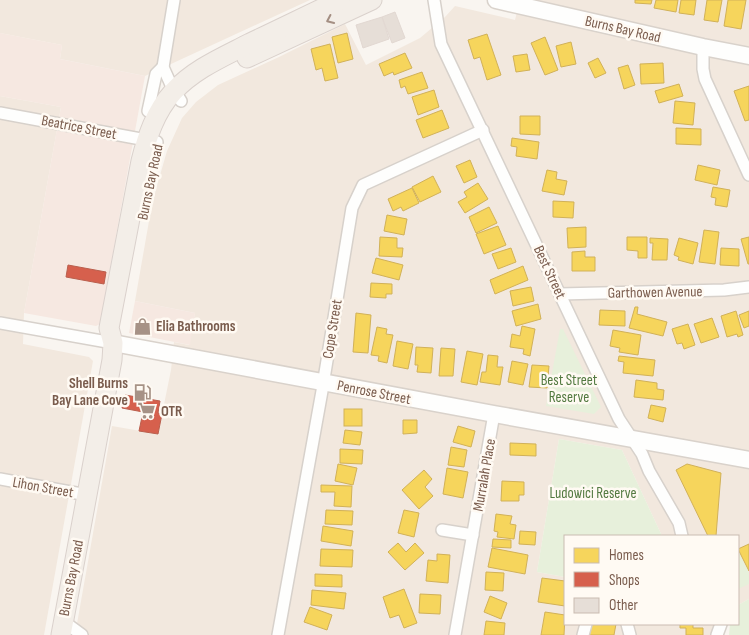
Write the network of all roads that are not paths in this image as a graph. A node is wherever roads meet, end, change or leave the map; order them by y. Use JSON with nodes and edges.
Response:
{"nodes":[{"id":1,"x":174,"y":0,"type":"edge"},
{"id":2,"x":340,"y":0,"type":"edge"},
{"id":3,"x":383,"y":0,"type":"edge"},
{"id":4,"x":434,"y":0,"type":"edge"},
{"id":5,"x":497,"y":0,"type":"edge"},
{"id":6,"x":368,"y":2,"type":"edge"},
{"id":7,"x":703,"y":47,"type":"junction"},
{"id":8,"x":749,"y":56,"type":"edge"},
{"id":9,"x":163,"y":67,"type":"junction"},
{"id":10,"x":178,"y":96,"type":"junction"},
{"id":11,"x":148,"y":111,"type":"dead end"},
{"id":12,"x":0,"y":113,"type":"edge"},
{"id":13,"x":483,"y":130,"type":"junction"},
{"id":14,"x":152,"y":141,"type":"junction"},
{"id":15,"x":749,"y":175,"type":"edge"},
{"id":16,"x":749,"y":287,"type":"edge"},
{"id":17,"x":560,"y":294,"type":"junction"},
{"id":18,"x":0,"y":322,"type":"edge"},
{"id":19,"x":113,"y":343,"type":"junction"},
{"id":20,"x":323,"y":382,"type":"junction"},
{"id":21,"x":494,"y":414,"type":"junction"},
{"id":22,"x":631,"y":438,"type":"junction"},
{"id":23,"x":749,"y":460,"type":"edge"},
{"id":24,"x":0,"y":479,"type":"edge"},
{"id":25,"x":87,"y":495,"type":"junction"},
{"id":26,"x":442,"y":530,"type":"dead end"},
{"id":27,"x":473,"y":535,"type":"junction"},
{"id":28,"x":682,"y":535,"type":"edge"},
{"id":29,"x":62,"y":628,"type":"edge"},
{"id":30,"x":82,"y":635,"type":"edge"},
{"id":31,"x":278,"y":635,"type":"edge"},
{"id":32,"x":455,"y":635,"type":"edge"}],
"edges":[{"from":1,"to":9,"type":"street"},
{"from":2,"to":10,"type":"main road","name":"Burns Bay Road"},
{"from":3,"to":6,"type":"main road","name":"Burns Bay Road"},
{"from":4,"to":13,"type":"street","name":"Best Street"},
{"from":5,"to":7,"type":"main road","name":"Burns Bay Road"},
{"from":6,"to":10,"type":"main road","name":"Burns Bay Road","one_way":true},
{"from":7,"to":8,"type":"main road","name":"Burns Bay Road"},
{"from":7,"to":15,"type":"street"},
{"from":9,"to":10,"type":"street"},
{"from":9,"to":11,"type":"street"},
{"from":10,"to":14,"type":"main road","name":"Burns Bay Road"},
{"from":12,"to":14,"type":"street","name":"Beatrice Street"},
{"from":13,"to":17,"type":"street","name":"Best Street"},
{"from":13,"to":20,"type":"street","name":"Cope Street"},
{"from":14,"to":19,"type":"main road","name":"Burns Bay Road"},
{"from":16,"to":17,"type":"street","name":"Garthowen Avenue"},
{"from":17,"to":22,"type":"street","name":"Best Street"},
{"from":18,"to":19,"type":"street","name":"Penrose Street"},
{"from":19,"to":20,"type":"main road","name":"Penrose Street"},
{"from":19,"to":25,"type":"main road","name":"Burns Bay Road"},
{"from":20,"to":21,"type":"main road","name":"Penrose Street"},
{"from":20,"to":31,"type":"street","name":"Cope Street"},
{"from":21,"to":22,"type":"main road","name":"Penrose Street"},
{"from":21,"to":27,"type":"street","name":"Murralah Place"},
{"from":22,"to":23,"type":"main road","name":"Penrose Street"},
{"from":22,"to":28,"type":"street","name":"Best Street"},
{"from":24,"to":25,"type":"street","name":"Lihon Street"},
{"from":25,"to":29,"type":"main road","name":"Burns Bay Road"},
{"from":26,"to":27,"type":"street"},
{"from":27,"to":32,"type":"street","name":"Murralah Place"},
{"from":29,"to":30,"type":"street"}]}
